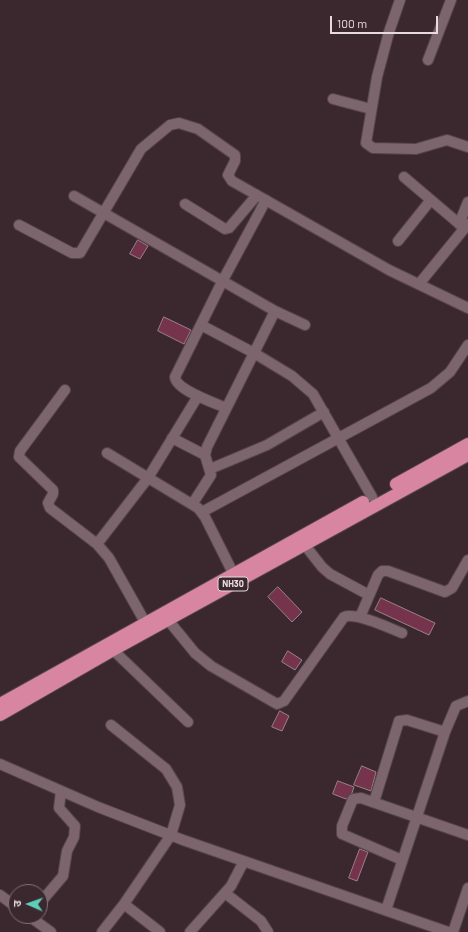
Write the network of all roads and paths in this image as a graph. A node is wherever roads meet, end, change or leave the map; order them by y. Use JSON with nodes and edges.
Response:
{"nodes":[{"id":1,"x":400,"y":0,"type":"edge"},
{"id":2,"x":451,"y":0,"type":"edge"},
{"id":3,"x":428,"y":60,"type":"dead end"},
{"id":4,"x":333,"y":99,"type":"dead end"},
{"id":5,"x":371,"y":108,"type":"junction"},
{"id":6,"x":468,"y":147,"type":"edge"},
{"id":7,"x":404,"y":177,"type":"dead end"},
{"id":8,"x":74,"y":196,"type":"dead end"},
{"id":9,"x":262,"y":198,"type":"junction"},
{"id":10,"x":430,"y":201,"type":"junction"},
{"id":11,"x":468,"y":202,"type":"edge"},
{"id":12,"x":185,"y":204,"type":"dead end"},
{"id":13,"x":103,"y":212,"type":"junction"},
{"id":14,"x":19,"y":225,"type":"dead end"},
{"id":15,"x":463,"y":225,"type":"edge"},
{"id":16,"x":398,"y":241,"type":"dead end"},
{"id":17,"x":224,"y":280,"type":"junction"},
{"id":18,"x":419,"y":284,"type":"junction"},
{"id":19,"x":468,"y":308,"type":"edge"},
{"id":20,"x":275,"y":310,"type":"junction"},
{"id":21,"x":201,"y":325,"type":"junction"},
{"id":22,"x":304,"y":325,"type":"dead end"},
{"id":23,"x":467,"y":349,"type":"edge"},
{"id":24,"x":254,"y":353,"type":"junction"},
{"id":25,"x":65,"y":390,"type":"dead end"},
{"id":26,"x":198,"y":396,"type":"junction"},
{"id":27,"x":226,"y":408,"type":"junction"},
{"id":28,"x":324,"y":412,"type":"junction"},
{"id":29,"x":172,"y":438,"type":"junction"},
{"id":30,"x":338,"y":438,"type":"junction"},
{"id":31,"x":468,"y":444,"type":"edge"},
{"id":32,"x":107,"y":453,"type":"dead end"},
{"id":33,"x":205,"y":454,"type":"junction"},
{"id":34,"x":468,"y":455,"type":"edge"},
{"id":35,"x":210,"y":469,"type":"junction"},
{"id":36,"x":148,"y":478,"type":"junction"},
{"id":37,"x":372,"y":497,"type":"junction"},
{"id":38,"x":193,"y":503,"type":"junction"},
{"id":39,"x":202,"y":512,"type":"junction"},
{"id":40,"x":96,"y":544,"type":"junction"},
{"id":41,"x":304,"y":544,"type":"junction"},
{"id":42,"x":468,"y":560,"type":"edge"},
{"id":43,"x":233,"y":573,"type":"junction"},
{"id":44,"x":369,"y":595,"type":"junction"},
{"id":45,"x":360,"y":617,"type":"junction"},
{"id":46,"x":168,"y":620,"type":"junction"},
{"id":47,"x":145,"y":622,"type":"junction"},
{"id":48,"x":402,"y":633,"type":"dead end"},
{"id":49,"x":113,"y":650,"type":"junction"},
{"id":50,"x":468,"y":701,"type":"edge"},
{"id":51,"x":0,"y":704,"type":"edge"},
{"id":52,"x":0,"y":715,"type":"edge"},
{"id":53,"x":188,"y":722,"type":"dead end"},
{"id":54,"x":111,"y":725,"type":"dead end"},
{"id":55,"x":445,"y":732,"type":"junction"},
{"id":56,"x":0,"y":764,"type":"edge"},
{"id":57,"x":61,"y":790,"type":"junction"},
{"id":58,"x":374,"y":802,"type":"junction"},
{"id":59,"x":416,"y":818,"type":"junction"},
{"id":60,"x":171,"y":835,"type":"junction"},
{"id":61,"x":468,"y":835,"type":"edge"},
{"id":62,"x":402,"y":860,"type":"junction"},
{"id":63,"x":244,"y":861,"type":"junction"},
{"id":64,"x":468,"y":888,"type":"edge"},
{"id":65,"x":225,"y":893,"type":"junction"},
{"id":66,"x":48,"y":894,"type":"edge"},
{"id":67,"x":124,"y":904,"type":"junction"},
{"id":68,"x":386,"y":910,"type":"junction"},
{"id":69,"x":40,"y":924,"type":"edge"},
{"id":70,"x":51,"y":932,"type":"edge"},
{"id":71,"x":102,"y":932,"type":"edge"},
{"id":72,"x":160,"y":932,"type":"edge"},
{"id":73,"x":190,"y":932,"type":"edge"},
{"id":74,"x":268,"y":932,"type":"edge"},
{"id":75,"x":447,"y":932,"type":"edge"}],
"edges":[{"from":1,"to":5,"type":"street"},
{"from":2,"to":3,"type":"street"},
{"from":4,"to":5,"type":"street"},
{"from":5,"to":6,"type":"street"},
{"from":7,"to":10,"type":"street"},
{"from":8,"to":13,"type":"street"},
{"from":9,"to":12,"type":"street"},
{"from":9,"to":13,"type":"street"},
{"from":9,"to":17,"type":"street"},
{"from":9,"to":18,"type":"street"},
{"from":10,"to":15,"type":"street"},
{"from":10,"to":16,"type":"street"},
{"from":11,"to":15,"type":"street"},
{"from":13,"to":14,"type":"street"},
{"from":13,"to":17,"type":"street"},
{"from":15,"to":18,"type":"street"},
{"from":17,"to":20,"type":"street"},
{"from":17,"to":21,"type":"street"},
{"from":18,"to":19,"type":"street"},
{"from":20,"to":22,"type":"street"},
{"from":20,"to":24,"type":"street"},
{"from":21,"to":24,"type":"street"},
{"from":21,"to":26,"type":"street"},
{"from":23,"to":30,"type":"street"},
{"from":24,"to":27,"type":"street"},
{"from":24,"to":28,"type":"street"},
{"from":25,"to":40,"type":"street"},
{"from":26,"to":27,"type":"street"},
{"from":26,"to":29,"type":"street"},
{"from":27,"to":33,"type":"street"},
{"from":28,"to":30,"type":"street"},
{"from":28,"to":35,"type":"street"},
{"from":29,"to":33,"type":"street"},
{"from":29,"to":36,"type":"street"},
{"from":30,"to":37,"type":"street"},
{"from":30,"to":39,"type":"street"},
{"from":31,"to":37,"type":"highway","number":"NH30"},
{"from":32,"to":36,"type":"street"},
{"from":33,"to":35,"type":"street"},
{"from":34,"to":41,"type":"highway","number":"NH30"},
{"from":35,"to":38,"type":"street"},
{"from":36,"to":38,"type":"street"},
{"from":36,"to":40,"type":"street"},
{"from":37,"to":43,"type":"highway","number":"NH30"},
{"from":38,"to":39,"type":"street"},
{"from":39,"to":43,"type":"street"},
{"from":40,"to":47,"type":"street"},
{"from":41,"to":44,"type":"street"},
{"from":41,"to":46,"type":"highway","number":"NH30"},
{"from":42,"to":44,"type":"street"},
{"from":43,"to":47,"type":"highway","number":"NH30"},
{"from":44,"to":45,"type":"street"},
{"from":45,"to":46,"type":"street"},
{"from":45,"to":48,"type":"street"},
{"from":46,"to":49,"type":"highway","number":"NH30"},
{"from":47,"to":51,"type":"highway","number":"NH30"},
{"from":49,"to":52,"type":"highway","number":"NH30"},
{"from":49,"to":53,"type":"street"},
{"from":50,"to":55,"type":"street"},
{"from":54,"to":60,"type":"street"},
{"from":55,"to":58,"type":"street"},
{"from":55,"to":59,"type":"street"},
{"from":56,"to":57,"type":"street"},
{"from":57,"to":60,"type":"street"},
{"from":57,"to":66,"type":"street"},
{"from":58,"to":59,"type":"street"},
{"from":58,"to":62,"type":"street"},
{"from":59,"to":61,"type":"street"},
{"from":59,"to":62,"type":"street"},
{"from":60,"to":63,"type":"street"},
{"from":60,"to":67,"type":"street"},
{"from":62,"to":68,"type":"street"},
{"from":63,"to":65,"type":"street"},
{"from":63,"to":68,"type":"street"},
{"from":64,"to":75,"type":"street"},
{"from":65,"to":73,"type":"street"},
{"from":65,"to":74,"type":"street"},
{"from":67,"to":71,"type":"street"},
{"from":67,"to":72,"type":"street"},
{"from":68,"to":75,"type":"street"},
{"from":69,"to":70,"type":"street"}]}
